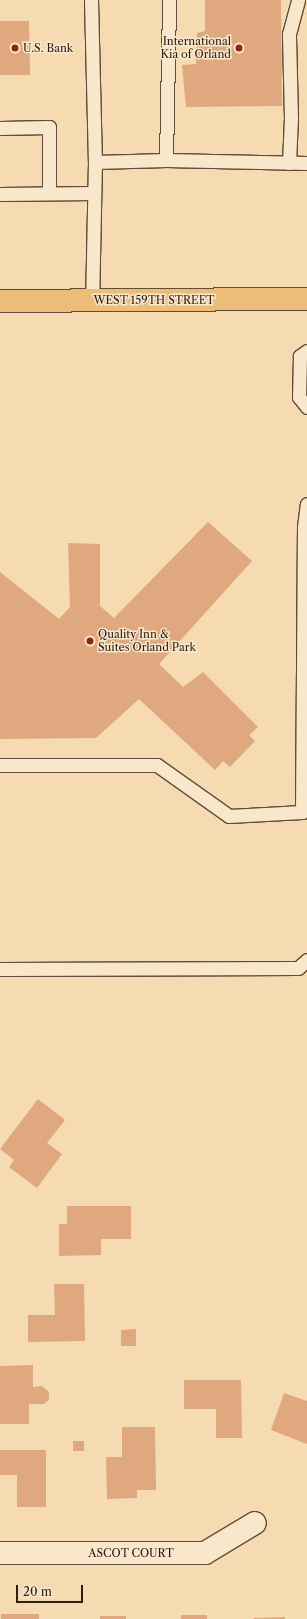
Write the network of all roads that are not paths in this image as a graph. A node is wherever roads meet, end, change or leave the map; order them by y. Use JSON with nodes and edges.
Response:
{"nodes":[{"id":1,"x":91,"y":0,"type":"edge"},
{"id":2,"x":169,"y":0,"type":"edge"},
{"id":3,"x":298,"y":0,"type":"edge"},
{"id":4,"x":0,"y":128,"type":"edge"},
{"id":5,"x":166,"y":160,"type":"junction"},
{"id":6,"x":94,"y":162,"type":"junction"},
{"id":7,"x":289,"y":163,"type":"junction"},
{"id":8,"x":307,"y":163,"type":"edge"},
{"id":9,"x":49,"y":193,"type":"junction"},
{"id":10,"x":94,"y":193,"type":"junction"},
{"id":11,"x":0,"y":194,"type":"edge"},
{"id":12,"x":307,"y":299,"type":"edge"},
{"id":13,"x":92,"y":300,"type":"junction"},
{"id":14,"x":0,"y":301,"type":"edge"},
{"id":15,"x":307,"y":351,"type":"edge"},
{"id":16,"x":307,"y":407,"type":"edge"},
{"id":17,"x":307,"y":504,"type":"edge"},
{"id":18,"x":0,"y":766,"type":"edge"},
{"id":19,"x":307,"y":960,"type":"edge"},
{"id":20,"x":0,"y":969,"type":"edge"},
{"id":21,"x":255,"y":1523,"type":"dead end"},
{"id":22,"x":0,"y":1553,"type":"edge"}],
"edges":[{"from":1,"to":6,"type":"lane"},
{"from":2,"to":5,"type":"lane"},
{"from":3,"to":7,"type":"lane"},
{"from":4,"to":9,"type":"lane"},
{"from":5,"to":6,"type":"lane"},
{"from":5,"to":7,"type":"lane"},
{"from":6,"to":10,"type":"lane"},
{"from":7,"to":8,"type":"lane"},
{"from":9,"to":10,"type":"lane"},
{"from":9,"to":11,"type":"lane"},
{"from":10,"to":13,"type":"lane"},
{"from":12,"to":13,"type":"main road","name":"WEST 159TH STREET"},
{"from":13,"to":14,"type":"main road","name":"WEST 159TH STREET"},
{"from":15,"to":16,"type":"lane"},
{"from":17,"to":18,"type":"lane"},
{"from":19,"to":20,"type":"lane"},
{"from":21,"to":22,"type":"street","name":"ASCOT COURT"}]}
